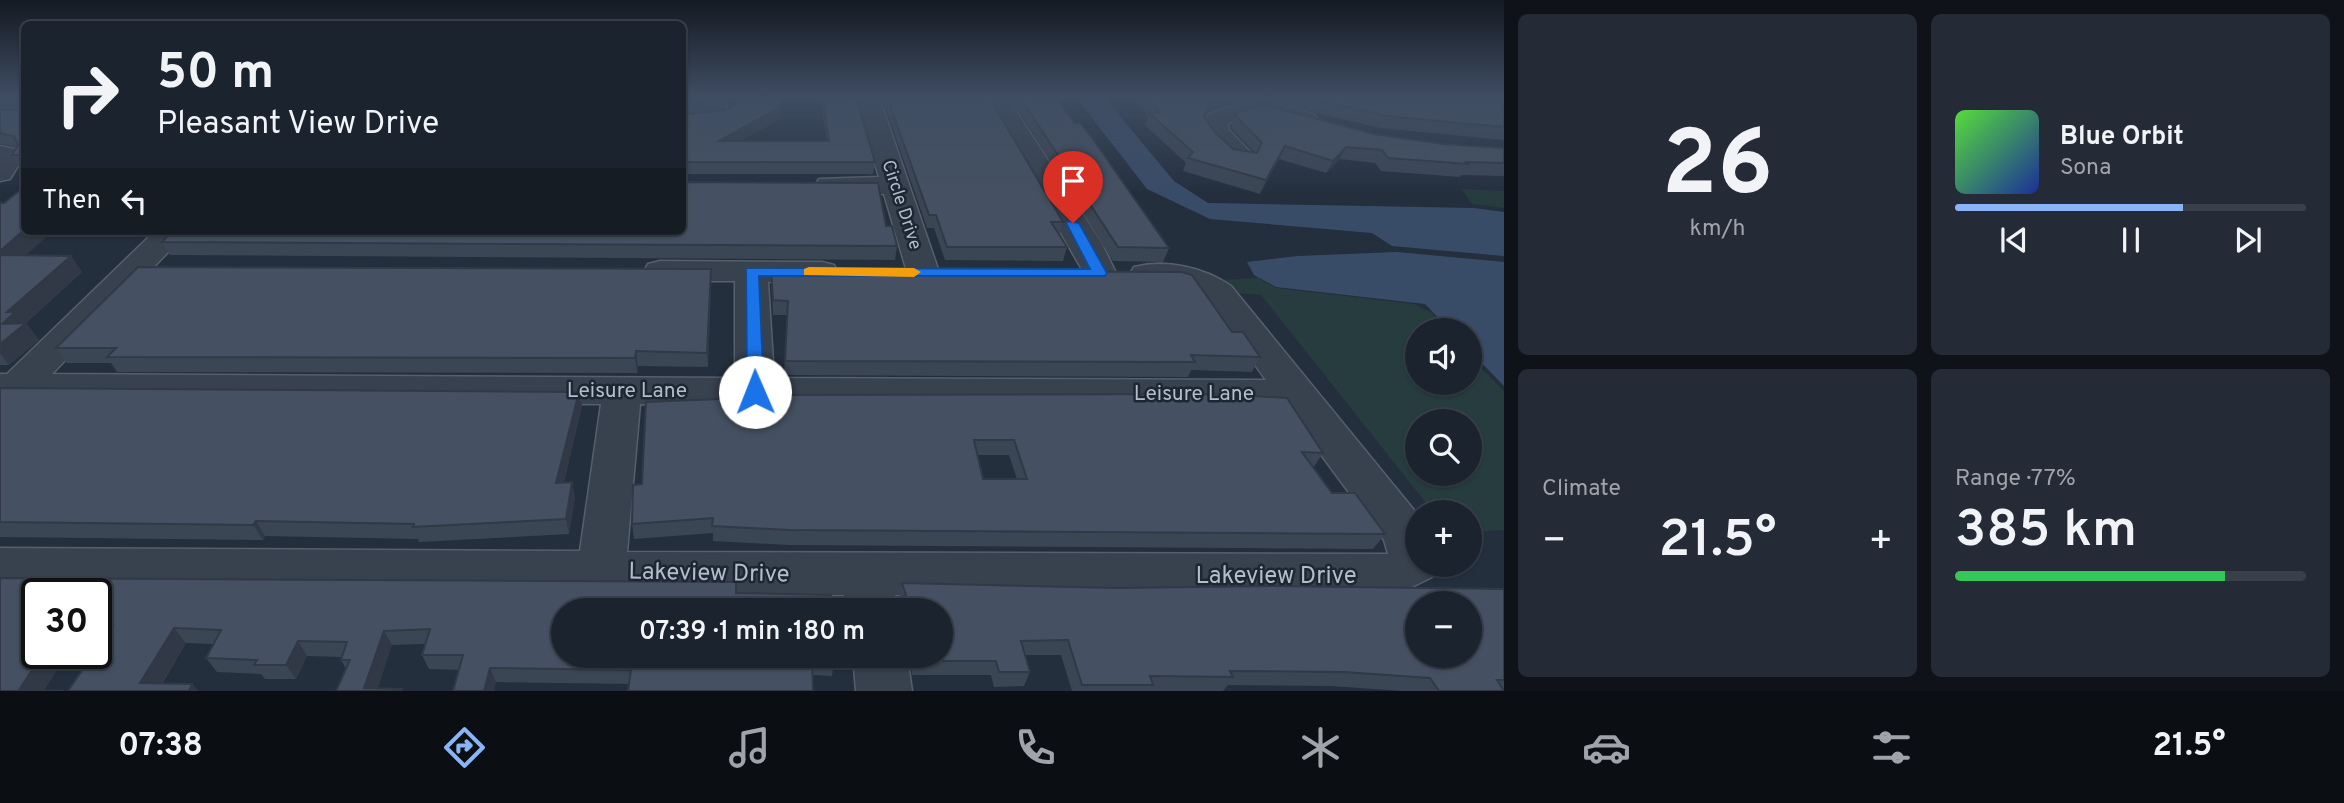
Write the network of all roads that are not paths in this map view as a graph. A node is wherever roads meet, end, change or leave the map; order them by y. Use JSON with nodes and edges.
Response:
{"nodes":[{"id":1,"x":877,"y":129,"type":"edge"},
{"id":2,"x":1015,"y":129,"type":"edge"},
{"id":3,"x":1215,"y":129,"type":"edge"},
{"id":4,"x":0,"y":154,"type":"edge"},
{"id":5,"x":1242,"y":157,"type":"edge"},
{"id":6,"x":0,"y":173,"type":"edge"},
{"id":7,"x":0,"y":182,"type":"edge"},
{"id":8,"x":21,"y":183,"type":"edge"},
{"id":9,"x":804,"y":185,"type":"edge"},
{"id":10,"x":895,"y":186,"type":"junction"},
{"id":11,"x":169,"y":235,"type":"edge"},
{"id":12,"x":136,"y":268,"type":"junction"},
{"id":13,"x":175,"y":268,"type":"edge"},
{"id":14,"x":628,"y":271,"type":"edge"},
{"id":15,"x":751,"y":271,"type":"junction"},
{"id":16,"x":857,"y":272,"type":"edge"},
{"id":17,"x":923,"y":272,"type":"edge"},
{"id":18,"x":8,"y":387,"type":"edge"},
{"id":19,"x":622,"y":391,"type":"junction"},
{"id":20,"x":755,"y":392,"type":"junction"},
{"id":21,"x":1297,"y":394,"type":"junction"},
{"id":22,"x":0,"y":569,"type":"edge"},
{"id":23,"x":601,"y":573,"type":"junction"},
{"id":24,"x":869,"y":593,"type":"edge"},
{"id":25,"x":881,"y":668,"type":"edge"},
{"id":26,"x":884,"y":691,"type":"edge"}],
"edges":[{"from":1,"to":10,"type":"street","name":"Circle Drive"},
{"from":2,"to":21,"type":"street"},
{"from":3,"to":5,"type":"street"},
{"from":4,"to":6,"type":"street"},
{"from":7,"to":8,"type":"street"},
{"from":9,"to":10,"type":"street"},
{"from":10,"to":17,"type":"street","name":"Circle Drive"},
{"from":11,"to":12,"type":"street"},
{"from":12,"to":13,"type":"street"},
{"from":12,"to":18,"type":"street"},
{"from":14,"to":15,"type":"street"},
{"from":15,"to":16,"type":"street"},
{"from":15,"to":20,"type":"street"},
{"from":18,"to":19,"type":"street","name":"Leisure Lane"},
{"from":19,"to":20,"type":"street","name":"Leisure Lane"},
{"from":19,"to":23,"type":"street"},
{"from":20,"to":21,"type":"street","name":"Leisure Lane"},
{"from":21,"to":24,"type":"street","name":"Lakeview Drive"},
{"from":22,"to":23,"type":"street","name":"Lakeview Drive"},
{"from":23,"to":24,"type":"street","name":"Lakeview Drive"},
{"from":25,"to":26,"type":"street"}]}
